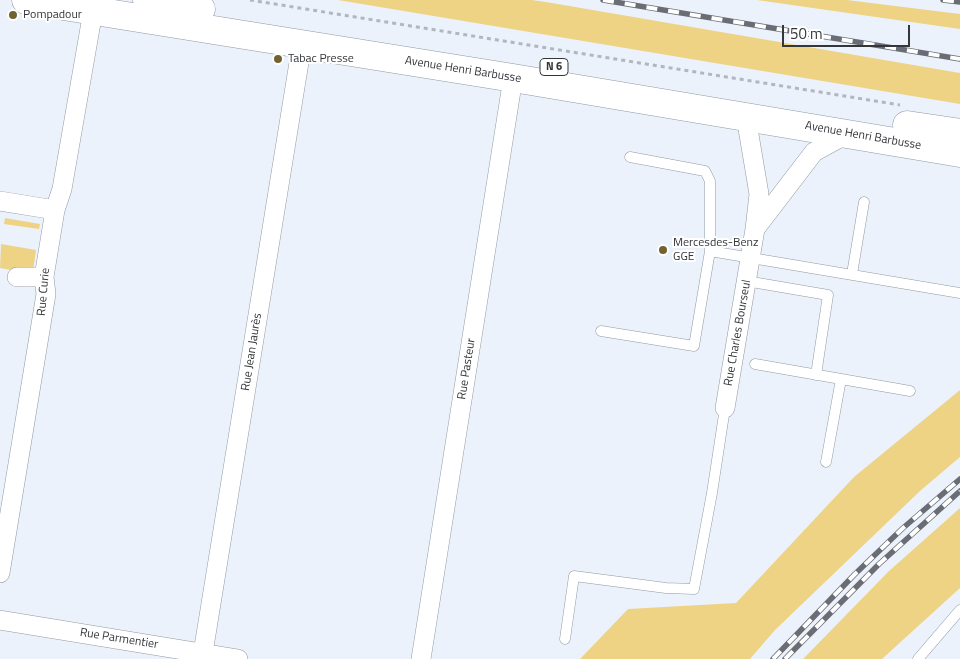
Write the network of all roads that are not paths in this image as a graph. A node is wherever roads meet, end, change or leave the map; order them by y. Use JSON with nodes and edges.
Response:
{"nodes":[{"id":1,"x":26,"y":0,"type":"edge"},
{"id":2,"x":147,"y":0,"type":"edge"},
{"id":3,"x":93,"y":11,"type":"junction"},
{"id":4,"x":302,"y":44,"type":"junction"},
{"id":5,"x":513,"y":78,"type":"junction"},
{"id":6,"x":746,"y":117,"type":"junction"},
{"id":7,"x":960,"y":133,"type":"edge"},
{"id":8,"x":847,"y":134,"type":"junction"},
{"id":9,"x":960,"y":153,"type":"edge"},
{"id":10,"x":630,"y":157,"type":"dead end"},
{"id":11,"x":0,"y":200,"type":"edge"},
{"id":12,"x":864,"y":202,"type":"dead end"},
{"id":13,"x":55,"y":210,"type":"junction"},
{"id":14,"x":755,"y":229,"type":"junction"},
{"id":15,"x":710,"y":251,"type":"junction"},
{"id":16,"x":750,"y":257,"type":"junction"},
{"id":17,"x":852,"y":274,"type":"junction"},
{"id":18,"x":17,"y":277,"type":"dead end"},
{"id":19,"x":44,"y":277,"type":"junction"},
{"id":20,"x":746,"y":281,"type":"junction"},
{"id":21,"x":960,"y":293,"type":"edge"},
{"id":22,"x":601,"y":331,"type":"dead end"},
{"id":23,"x":755,"y":364,"type":"dead end"},
{"id":24,"x":816,"y":374,"type":"junction"},
{"id":25,"x":841,"y":379,"type":"junction"},
{"id":26,"x":910,"y":391,"type":"dead end"},
{"id":27,"x":725,"y":408,"type":"joint"},
{"id":28,"x":826,"y":462,"type":"dead end"},
{"id":29,"x":0,"y":573,"type":"edge"},
{"id":30,"x":960,"y":610,"type":"edge"},
{"id":31,"x":0,"y":620,"type":"edge"},
{"id":32,"x":565,"y":639,"type":"dead end"},
{"id":33,"x":203,"y":656,"type":"edge"},
{"id":34,"x":238,"y":659,"type":"edge"},
{"id":35,"x":421,"y":659,"type":"edge"},
{"id":36,"x":918,"y":659,"type":"edge"}],
"edges":[{"from":1,"to":3,"type":"main road","name":"Avenue Henri Barbusse","number":"N 6"},
{"from":2,"to":7,"type":"main road","name":"Avenue Henri Barbusse","number":"N 6"},
{"from":3,"to":4,"type":"main road","name":"Avenue Henri Barbusse","number":"N 6"},
{"from":3,"to":13,"type":"street","name":"Rue Curie"},
{"from":4,"to":5,"type":"main road","name":"Avenue Henri Barbusse","number":"N 6"},
{"from":4,"to":33,"type":"street","name":"Rue Jean Jaurès"},
{"from":5,"to":6,"type":"main road","name":"Avenue Henri Barbusse","number":"N 6"},
{"from":5,"to":35,"type":"street","name":"Rue Pasteur"},
{"from":6,"to":8,"type":"main road","name":"Avenue Henri Barbusse","number":"N 6"},
{"from":6,"to":14,"type":"street","name":"Rue Charles Bourseul"},
{"from":8,"to":9,"type":"main road","name":"Avenue Henri Barbusse","number":"N 6"},
{"from":8,"to":14,"type":"street","name":"Rue Charles Bourseul"},
{"from":10,"to":15,"type":"lane"},
{"from":11,"to":13,"type":"street"},
{"from":12,"to":17,"type":"lane"},
{"from":13,"to":19,"type":"street","name":"Rue Curie"},
{"from":14,"to":16,"type":"street","name":"Rue Charles Bourseul"},
{"from":15,"to":16,"type":"lane"},
{"from":15,"to":22,"type":"lane"},
{"from":16,"to":17,"type":"lane"},
{"from":16,"to":20,"type":"street","name":"Rue Charles Bourseul"},
{"from":17,"to":21,"type":"lane"},
{"from":18,"to":19,"type":"street"},
{"from":19,"to":29,"type":"street","name":"Rue Curie"},
{"from":20,"to":24,"type":"lane"},
{"from":20,"to":27,"type":"street","name":"Rue Charles Bourseul"},
{"from":23,"to":24,"type":"lane"},
{"from":24,"to":25,"type":"lane"},
{"from":25,"to":26,"type":"lane"},
{"from":25,"to":28,"type":"lane"},
{"from":27,"to":32,"type":"lane"},
{"from":30,"to":36,"type":"lane"},
{"from":31,"to":33,"type":"street","name":"Rue Parmentier"},
{"from":33,"to":34,"type":"street","name":"Rue Parmentier"}]}
